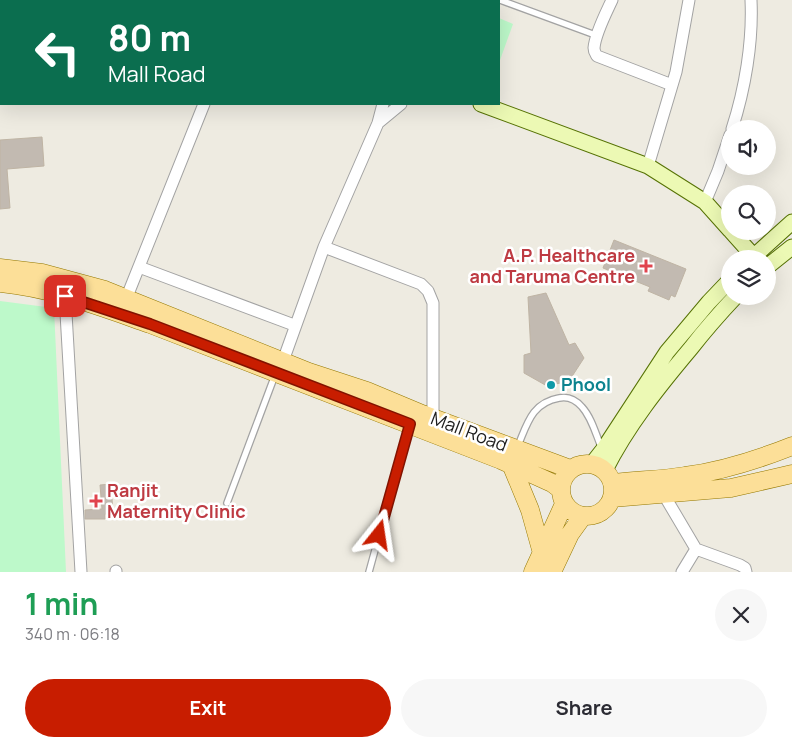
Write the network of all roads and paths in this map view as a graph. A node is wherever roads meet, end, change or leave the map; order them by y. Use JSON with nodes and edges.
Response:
{"nodes":[{"id":1,"x":500,"y":0,"type":"edge"},
{"id":2,"x":612,"y":0,"type":"edge"},
{"id":3,"x":689,"y":0,"type":"edge"},
{"id":4,"x":751,"y":0,"type":"edge"},
{"id":5,"x":598,"y":36,"type":"junction"},
{"id":6,"x":672,"y":85,"type":"junction"},
{"id":7,"x":204,"y":105,"type":"edge"},
{"id":8,"x":383,"y":105,"type":"edge"},
{"id":9,"x":400,"y":105,"type":"edge"},
{"id":10,"x":484,"y":105,"type":"edge"},
{"id":11,"x":734,"y":120,"type":"edge"},
{"id":12,"x":378,"y":123,"type":"junction"},
{"id":13,"x":721,"y":162,"type":"edge"},
{"id":14,"x":648,"y":166,"type":"junction"},
{"id":15,"x":705,"y":202,"type":"junction"},
{"id":16,"x":721,"y":220,"type":"edge"},
{"id":17,"x":792,"y":222,"type":"edge"},
{"id":18,"x":738,"y":240,"type":"edge"},
{"id":19,"x":324,"y":247,"type":"junction"},
{"id":20,"x":792,"y":247,"type":"edge"},
{"id":21,"x":746,"y":250,"type":"edge"},
{"id":22,"x":762,"y":250,"type":"edge"},
{"id":23,"x":776,"y":260,"type":"edge"},
{"id":24,"x":0,"y":268,"type":"edge"},
{"id":25,"x":139,"y":268,"type":"junction"},
{"id":26,"x":0,"y":284,"type":"edge"},
{"id":27,"x":721,"y":289,"type":"edge"},
{"id":28,"x":65,"y":296,"type":"junction"},
{"id":29,"x":126,"y":299,"type":"junction"},
{"id":30,"x":727,"y":305,"type":"edge"},
{"id":31,"x":294,"y":325,"type":"junction"},
{"id":32,"x":279,"y":367,"type":"junction"},
{"id":33,"x":433,"y":418,"type":"junction"},
{"id":34,"x":410,"y":424,"type":"junction"},
{"id":35,"x":792,"y":446,"type":"edge"},
{"id":36,"x":603,"y":450,"type":"junction"},
{"id":37,"x":514,"y":457,"type":"junction"},
{"id":38,"x":570,"y":469,"type":"junction"},
{"id":39,"x":792,"y":474,"type":"edge"},
{"id":40,"x":605,"y":479,"type":"junction"},
{"id":41,"x":664,"y":494,"type":"junction"},
{"id":42,"x":562,"y":496,"type":"junction"},
{"id":43,"x":227,"y":503,"type":"dead end"},
{"id":44,"x":583,"y":516,"type":"junction"},
{"id":45,"x":696,"y":549,"type":"junction"},
{"id":46,"x":542,"y":553,"type":"junction"},
{"id":47,"x":81,"y":572,"type":"edge"},
{"id":48,"x":369,"y":572,"type":"edge"},
{"id":49,"x":533,"y":572,"type":"edge"},
{"id":50,"x":552,"y":572,"type":"edge"},
{"id":51,"x":682,"y":572,"type":"edge"},
{"id":52,"x":746,"y":572,"type":"edge"}],
"edges":[{"from":1,"to":5,"type":"lane"},
{"from":2,"to":5,"type":"street"},
{"from":3,"to":6,"type":"street"},
{"from":4,"to":11,"type":"street"},
{"from":5,"to":6,"type":"street"},
{"from":6,"to":14,"type":"street"},
{"from":7,"to":25,"type":"street"},
{"from":8,"to":12,"type":"street"},
{"from":9,"to":12,"type":"street"},
{"from":10,"to":14,"type":"main road"},
{"from":12,"to":19,"type":"street"},
{"from":13,"to":15,"type":"street"},
{"from":14,"to":15,"type":"main road"},
{"from":15,"to":16,"type":"main road"},
{"from":17,"to":22,"type":"main road"},
{"from":18,"to":21,"type":"main road"},
{"from":19,"to":31,"type":"street"},
{"from":19,"to":33,"type":"street"},
{"from":20,"to":23,"type":"main road"},
{"from":24,"to":29,"type":"main road","name":"Mall Road"},
{"from":25,"to":29,"type":"street"},
{"from":25,"to":31,"type":"street"},
{"from":26,"to":28,"type":"main road","name":"Mall Road"},
{"from":27,"to":36,"type":"main road"},
{"from":28,"to":32,"type":"main road","name":"Mall Road"},
{"from":28,"to":47,"type":"street"},
{"from":29,"to":32,"type":"main road","name":"Mall Road"},
{"from":30,"to":40,"type":"main road"},
{"from":31,"to":32,"type":"street"},
{"from":32,"to":33,"type":"main road","name":"Mall Road"},
{"from":32,"to":34,"type":"main road","name":"Mall Road"},
{"from":32,"to":43,"type":"lane"},
{"from":33,"to":37,"type":"main road","name":"Mall Road"},
{"from":34,"to":37,"type":"main road","name":"Mall Road"},
{"from":34,"to":48,"type":"lane"},
{"from":35,"to":40,"type":"main road"},
{"from":36,"to":37,"type":"lane"},
{"from":36,"to":40,"type":"main road"},
{"from":37,"to":38,"type":"main road","name":"Mall Road"},
{"from":37,"to":42,"type":"main road","name":"Mall Road"},
{"from":37,"to":46,"type":"main road"},
{"from":38,"to":40,"type":"main road"},
{"from":38,"to":42,"type":"main road"},
{"from":39,"to":41,"type":"main road"},
{"from":40,"to":41,"type":"main road"},
{"from":40,"to":44,"type":"main road"},
{"from":41,"to":45,"type":"street"},
{"from":42,"to":44,"type":"main road"},
{"from":42,"to":46,"type":"main road"},
{"from":44,"to":50,"type":"main road"},
{"from":45,"to":51,"type":"street"},
{"from":45,"to":52,"type":"street"},
{"from":46,"to":49,"type":"main road"}]}
